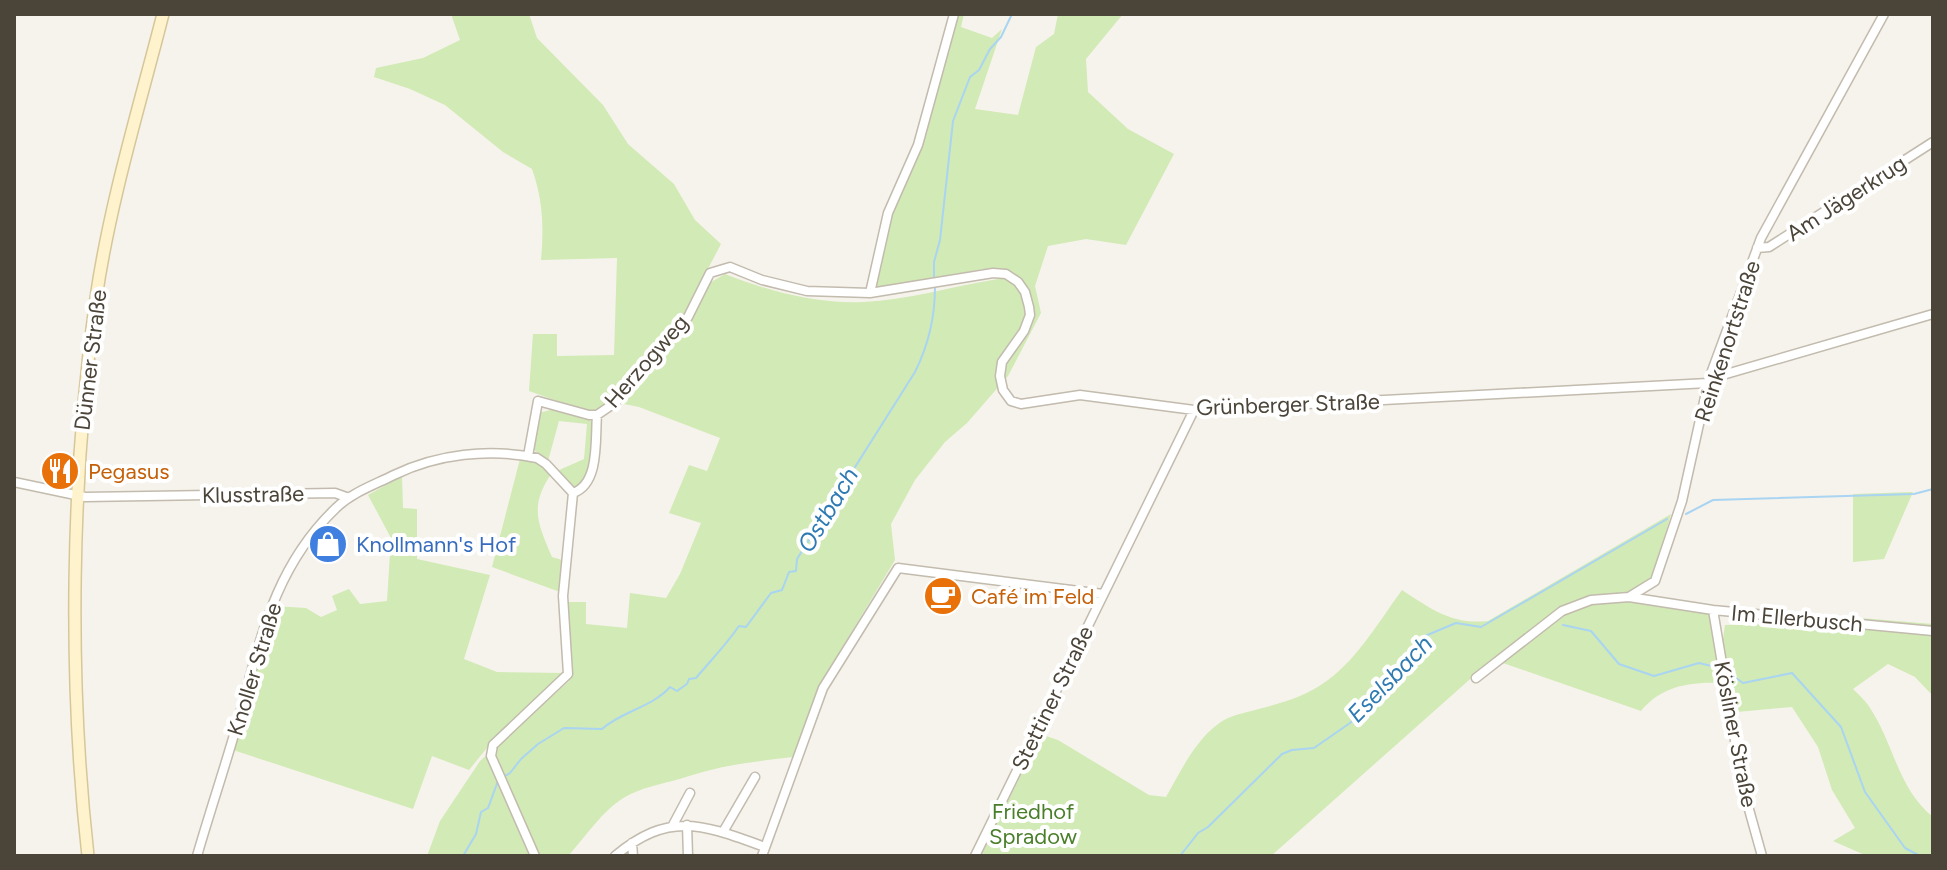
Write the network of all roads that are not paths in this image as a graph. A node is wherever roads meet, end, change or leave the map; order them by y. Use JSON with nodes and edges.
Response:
{"nodes":[{"id":1,"x":163,"y":14,"type":"edge"},
{"id":2,"x":954,"y":14,"type":"edge"},
{"id":3,"x":1884,"y":14,"type":"edge"},
{"id":4,"x":1933,"y":142,"type":"edge"},
{"id":5,"x":1757,"y":248,"type":"junction"},
{"id":6,"x":870,"y":293,"type":"junction"},
{"id":7,"x":1933,"y":314,"type":"edge"},
{"id":8,"x":1709,"y":381,"type":"junction"},
{"id":9,"x":1194,"y":410,"type":"junction"},
{"id":10,"x":597,"y":415,"type":"junction"},
{"id":11,"x":528,"y":456,"type":"junction"},
{"id":12,"x":14,"y":482,"type":"edge"},
{"id":13,"x":573,"y":493,"type":"junction"},
{"id":14,"x":78,"y":496,"type":"junction"},
{"id":15,"x":349,"y":498,"type":"junction"},
{"id":16,"x":1655,"y":581,"type":"junction"},
{"id":17,"x":1103,"y":594,"type":"junction"},
{"id":18,"x":1629,"y":597,"type":"junction"},
{"id":19,"x":1662,"y":601,"type":"junction"},
{"id":20,"x":1713,"y":610,"type":"junction"},
{"id":21,"x":1933,"y":631,"type":"edge"},
{"id":22,"x":1476,"y":678,"type":"dead end"},
{"id":23,"x":755,"y":777,"type":"dead end"},
{"id":24,"x":690,"y":793,"type":"dead end"},
{"id":25,"x":673,"y":825,"type":"junction"},
{"id":26,"x":687,"y":825,"type":"junction"},
{"id":27,"x":723,"y":832,"type":"junction"},
{"id":28,"x":632,"y":843,"type":"junction"},
{"id":29,"x":764,"y":851,"type":"edge"},
{"id":30,"x":88,"y":856,"type":"edge"},
{"id":31,"x":197,"y":856,"type":"edge"},
{"id":32,"x":535,"y":856,"type":"edge"},
{"id":33,"x":615,"y":856,"type":"edge"},
{"id":34,"x":633,"y":856,"type":"edge"},
{"id":35,"x":688,"y":856,"type":"edge"},
{"id":36,"x":975,"y":856,"type":"edge"},
{"id":37,"x":1762,"y":856,"type":"edge"}],
"edges":[{"from":1,"to":14,"type":"street","name":"Dünner Straße"},
{"from":2,"to":6,"type":"street"},
{"from":3,"to":5,"type":"street","name":"Reinkenortstraße"},
{"from":4,"to":5,"type":"street","name":"Am Jägerkrug"},
{"from":5,"to":8,"type":"street","name":"Reinkenortstraße"},
{"from":6,"to":9,"type":"street","name":"Grünberger Straße"},
{"from":6,"to":10,"type":"street","name":"Herzogweg"},
{"from":7,"to":8,"type":"street","name":"Grünberger Straße"},
{"from":8,"to":9,"type":"street","name":"Grünberger Straße"},
{"from":8,"to":16,"type":"street","name":"Reinkenortstraße"},
{"from":9,"to":17,"type":"street","name":"Stettiner Straße"},
{"from":10,"to":11,"type":"street"},
{"from":10,"to":13,"type":"street","name":"Herzogweg"},
{"from":11,"to":13,"type":"street"},
{"from":11,"to":15,"type":"street","name":"Knoller Straße"},
{"from":12,"to":14,"type":"street","name":"Klusstraße"},
{"from":13,"to":32,"type":"street","name":"Herzogweg"},
{"from":14,"to":15,"type":"street","name":"Klusstraße"},
{"from":14,"to":30,"type":"street","name":"Dünner Straße"},
{"from":15,"to":31,"type":"street","name":"Knoller Straße"},
{"from":16,"to":18,"type":"street"},
{"from":16,"to":19,"type":"street"},
{"from":17,"to":29,"type":"street"},
{"from":17,"to":36,"type":"street","name":"Stettiner Straße"},
{"from":18,"to":19,"type":"street","name":"Im Ellerbusch"},
{"from":18,"to":22,"type":"street"},
{"from":19,"to":20,"type":"street","name":"Im Ellerbusch"},
{"from":20,"to":21,"type":"street","name":"Im Ellerbusch"},
{"from":20,"to":37,"type":"street","name":"Kösliner Straße"},
{"from":23,"to":27,"type":"street"},
{"from":24,"to":25,"type":"street"},
{"from":25,"to":26,"type":"street"},
{"from":25,"to":28,"type":"street"},
{"from":26,"to":27,"type":"street"},
{"from":26,"to":35,"type":"street"},
{"from":27,"to":29,"type":"street"},
{"from":28,"to":33,"type":"street"},
{"from":28,"to":34,"type":"street"}]}
